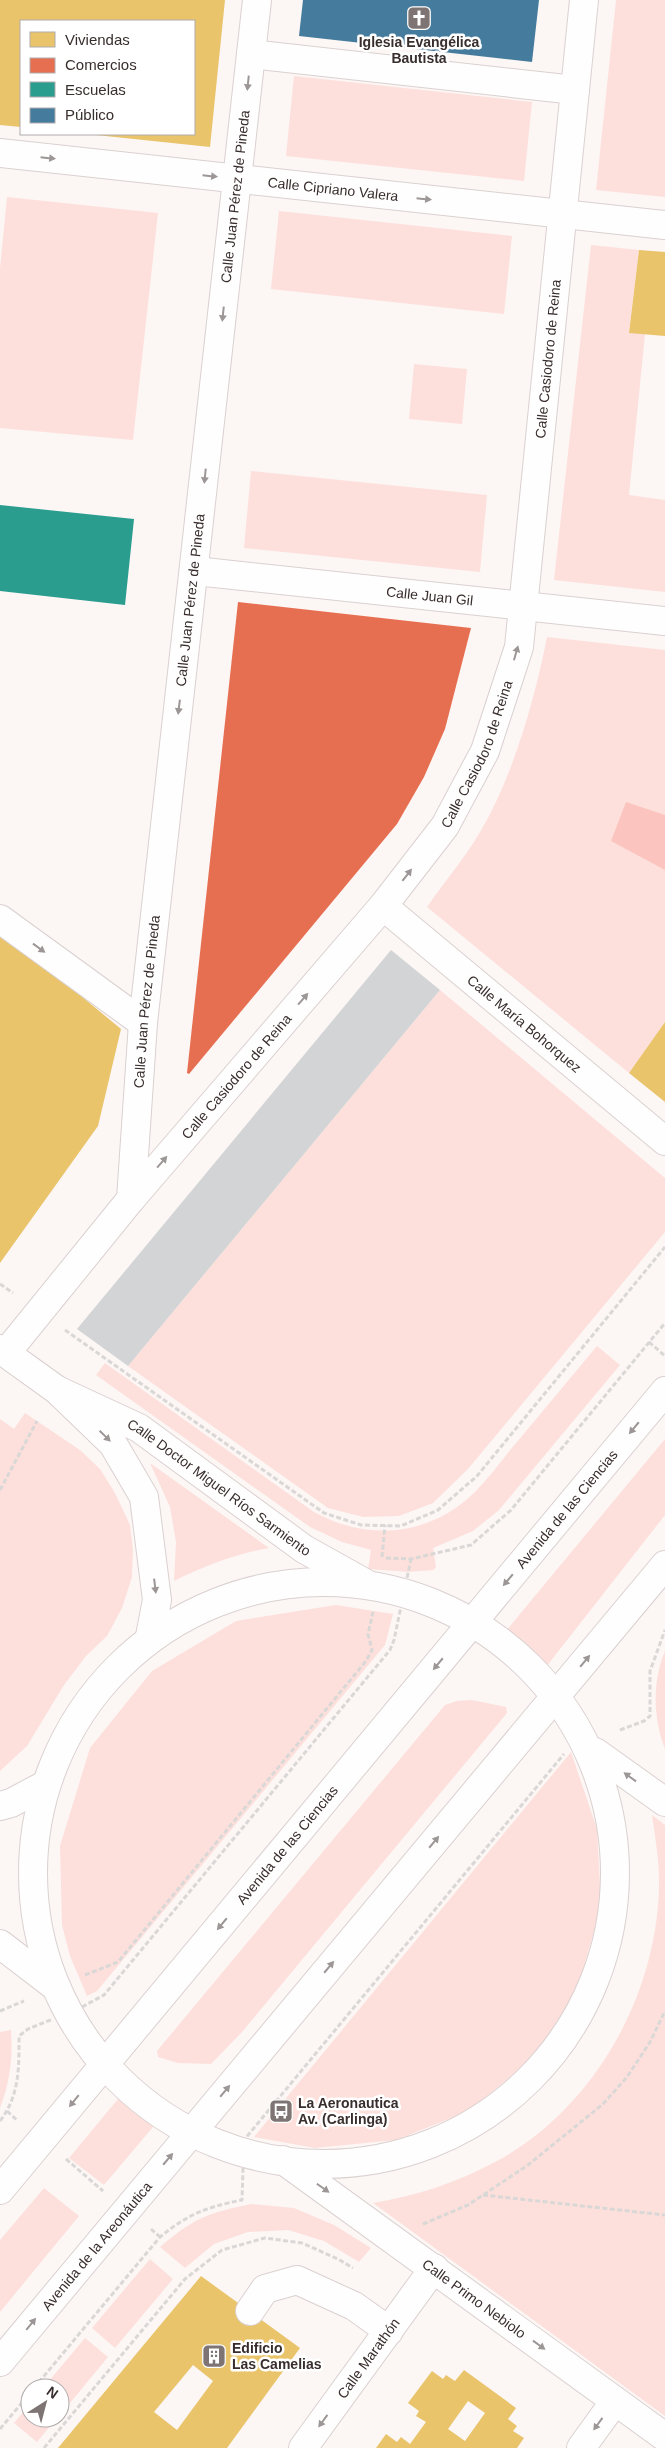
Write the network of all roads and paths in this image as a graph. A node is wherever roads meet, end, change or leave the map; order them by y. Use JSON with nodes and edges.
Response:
{"nodes":[{"id":1,"x":257,"y":0,"type":"edge"},
{"id":2,"x":584,"y":0,"type":"edge"},
{"id":3,"x":251,"y":54,"type":"junction"},
{"id":4,"x":575,"y":90,"type":"junction"},
{"id":5,"x":0,"y":153,"type":"edge"},
{"id":6,"x":238,"y":179,"type":"junction"},
{"id":7,"x":563,"y":214,"type":"junction"},
{"id":8,"x":665,"y":226,"type":"edge"},
{"id":9,"x":195,"y":571,"type":"junction"},
{"id":10,"x":524,"y":606,"type":"junction"},
{"id":11,"x":665,"y":621,"type":"edge"},
{"id":12,"x":383,"y":906,"type":"junction"},
{"id":13,"x":0,"y":919,"type":"edge"},
{"id":14,"x":143,"y":1023,"type":"junction"},
{"id":15,"x":665,"y":1141,"type":"edge"},
{"id":16,"x":131,"y":1199,"type":"junction"},
{"id":17,"x":665,"y":1247,"type":"edge"},
{"id":18,"x":39,"y":1312,"type":"junction"},
{"id":19,"x":665,"y":1323,"type":"edge"},
{"id":20,"x":649,"y":1342,"type":"junction"},
{"id":21,"x":3,"y":1351,"type":"edge"},
{"id":22,"x":665,"y":1356,"type":"edge"},
{"id":23,"x":57,"y":1390,"type":"junction"},
{"id":24,"x":665,"y":1391,"type":"edge"},
{"id":25,"x":37,"y":1421,"type":"dead end"},
{"id":26,"x":0,"y":1490,"type":"edge"},
{"id":27,"x":385,"y":1525,"type":"junction"},
{"id":28,"x":665,"y":1565,"type":"edge"},
{"id":29,"x":377,"y":1590,"type":"junction"},
{"id":30,"x":404,"y":1596,"type":"junction"},
{"id":31,"x":469,"y":1627,"type":"junction"},
{"id":32,"x":665,"y":1630,"type":"edge"},
{"id":33,"x":150,"y":1636,"type":"junction"},
{"id":34,"x":554,"y":1699,"type":"junction"},
{"id":35,"x":592,"y":1747,"type":"junction"},
{"id":36,"x":43,"y":1786,"type":"junction"},
{"id":37,"x":665,"y":1802,"type":"edge"},
{"id":38,"x":0,"y":1806,"type":"edge"},
{"id":39,"x":0,"y":1944,"type":"edge"},
{"id":40,"x":56,"y":1987,"type":"junction"},
{"id":41,"x":0,"y":2011,"type":"edge"},
{"id":42,"x":665,"y":2011,"type":"edge"},
{"id":43,"x":69,"y":2012,"type":"junction"},
{"id":44,"x":105,"y":2063,"type":"junction"},
{"id":45,"x":0,"y":2121,"type":"edge"},
{"id":46,"x":194,"y":2129,"type":"junction"},
{"id":47,"x":243,"y":2150,"type":"junction"},
{"id":48,"x":67,"y":2160,"type":"dead end"},
{"id":49,"x":283,"y":2160,"type":"junction"},
{"id":50,"x":101,"y":2189,"type":"dead end"},
{"id":51,"x":0,"y":2190,"type":"edge"},
{"id":52,"x":483,"y":2195,"type":"junction"},
{"id":53,"x":665,"y":2215,"type":"edge"},
{"id":54,"x":417,"y":2227,"type":"dead end"},
{"id":55,"x":434,"y":2268,"type":"junction"},
{"id":56,"x":354,"y":2269,"type":"dead end"},
{"id":57,"x":250,"y":2311,"type":"dead end"},
{"id":58,"x":389,"y":2331,"type":"junction"},
{"id":59,"x":0,"y":2362,"type":"edge"},
{"id":60,"x":42,"y":2378,"type":"edge"},
{"id":61,"x":615,"y":2401,"type":"junction"},
{"id":62,"x":20,"y":2405,"type":"edge"},
{"id":63,"x":0,"y":2430,"type":"edge"},
{"id":64,"x":665,"y":2437,"type":"edge"},
{"id":65,"x":44,"y":2448,"type":"edge"},
{"id":66,"x":303,"y":2448,"type":"edge"},
{"id":67,"x":580,"y":2448,"type":"edge"}],
"edges":[{"from":1,"to":3,"type":"street","name":"Calle Juan Pérez de Pineda"},
{"from":2,"to":4,"type":"street","name":"Calle Casiodoro de Reina"},
{"from":3,"to":4,"type":"street"},
{"from":3,"to":6,"type":"street","name":"Calle Juan Pérez de Pineda","one_way":true},
{"from":4,"to":7,"type":"street","name":"Calle Casiodoro de Reina"},
{"from":5,"to":6,"type":"street","name":"Calle Cipriano Valera","one_way":true},
{"from":6,"to":7,"type":"street","name":"Calle Cipriano Valera","one_way":true},
{"from":6,"to":9,"type":"street","name":"Calle Juan Pérez de Pineda","one_way":true},
{"from":7,"to":8,"type":"street","name":"Calle Cipriano Valera"},
{"from":7,"to":10,"type":"street","name":"Calle Casiodoro de Reina"},
{"from":9,"to":10,"type":"street","name":"Calle Juan Gil"},
{"from":9,"to":14,"type":"street","name":"Calle Juan Pérez de Pineda","one_way":true},
{"from":10,"to":11,"type":"street","name":"Calle Juan Gil"},
{"from":12,"to":10,"type":"street","name":"Calle Casiodoro de Reina","one_way":true},
{"from":12,"to":15,"type":"street","name":"Calle María Bohorquez"},
{"from":16,"to":12,"type":"street","name":"Calle Casiodoro de Reina","one_way":true},
{"from":13,"to":14,"type":"street","one_way":true},
{"from":14,"to":16,"type":"street","name":"Calle Juan Pérez de Pineda"},
{"from":16,"to":18,"type":"street","name":"Calle Casiodoro de Reina"},
{"from":17,"to":27,"type":"path"},
{"from":18,"to":21,"type":"street","name":"Calle Casiodoro de Reina"},
{"from":18,"to":27,"type":"path"},
{"from":19,"to":20,"type":"path"},
{"from":20,"to":22,"type":"path"},
{"from":20,"to":30,"type":"path"},
{"from":21,"to":23,"type":"street","name":"Calle Doctor Miguel Ríos Sarmiento"},
{"from":23,"to":29,"type":"street","name":"Calle Doctor Miguel Ríos Sarmiento"},
{"from":23,"to":33,"type":"street","name":"Calle Doctor Miguel Ríos Sarmiento","one_way":true},
{"from":24,"to":31,"type":"street","name":"Avenida de las Ciencias","one_way":true},
{"from":25,"to":26,"type":"path"},
{"from":27,"to":29,"type":"path"},
{"from":34,"to":28,"type":"street","one_way":true},
{"from":29,"to":30,"type":"street"},
{"from":29,"to":33,"type":"street"},
{"from":29,"to":40,"type":"path"},
{"from":30,"to":31,"type":"street"},
{"from":30,"to":43,"type":"path"},
{"from":31,"to":34,"type":"street"},
{"from":31,"to":44,"type":"street","name":"Avenida de las Ciencias","one_way":true},
{"from":32,"to":35,"type":"path"},
{"from":33,"to":36,"type":"street"},
{"from":34,"to":35,"type":"street"},
{"from":46,"to":34,"type":"street","one_way":true},
{"from":37,"to":35,"type":"street","one_way":true},
{"from":35,"to":47,"type":"path"},
{"from":35,"to":49,"type":"street"},
{"from":36,"to":38,"type":"street"},
{"from":36,"to":40,"type":"street"},
{"from":39,"to":40,"type":"street"},
{"from":40,"to":41,"type":"path"},
{"from":40,"to":43,"type":"street"},
{"from":42,"to":52,"type":"path"},
{"from":43,"to":44,"type":"street"},
{"from":43,"to":45,"type":"path"},
{"from":44,"to":46,"type":"street"},
{"from":44,"to":51,"type":"street","one_way":true},
{"from":46,"to":47,"type":"street"},
{"from":59,"to":46,"type":"street","name":"Avenida de la Areonáutica","one_way":true},
{"from":47,"to":49,"type":"street"},
{"from":47,"to":60,"type":"path"},
{"from":48,"to":50,"type":"path"},
{"from":49,"to":55,"type":"street","name":"Calle Primo Nebiolo","one_way":true},
{"from":52,"to":53,"type":"path"},
{"from":52,"to":54,"type":"path"},
{"from":55,"to":58,"type":"street","name":"Calle Marathón"},
{"from":55,"to":61,"type":"street","name":"Calle Primo Nebiolo","one_way":true},
{"from":56,"to":65,"type":"path"},
{"from":57,"to":58,"type":"street"},
{"from":58,"to":66,"type":"street","name":"Calle Marathón","one_way":true},
{"from":61,"to":64,"type":"street","name":"Calle Primo Nebiolo"},
{"from":61,"to":67,"type":"street","one_way":true},
{"from":62,"to":63,"type":"path"}]}
